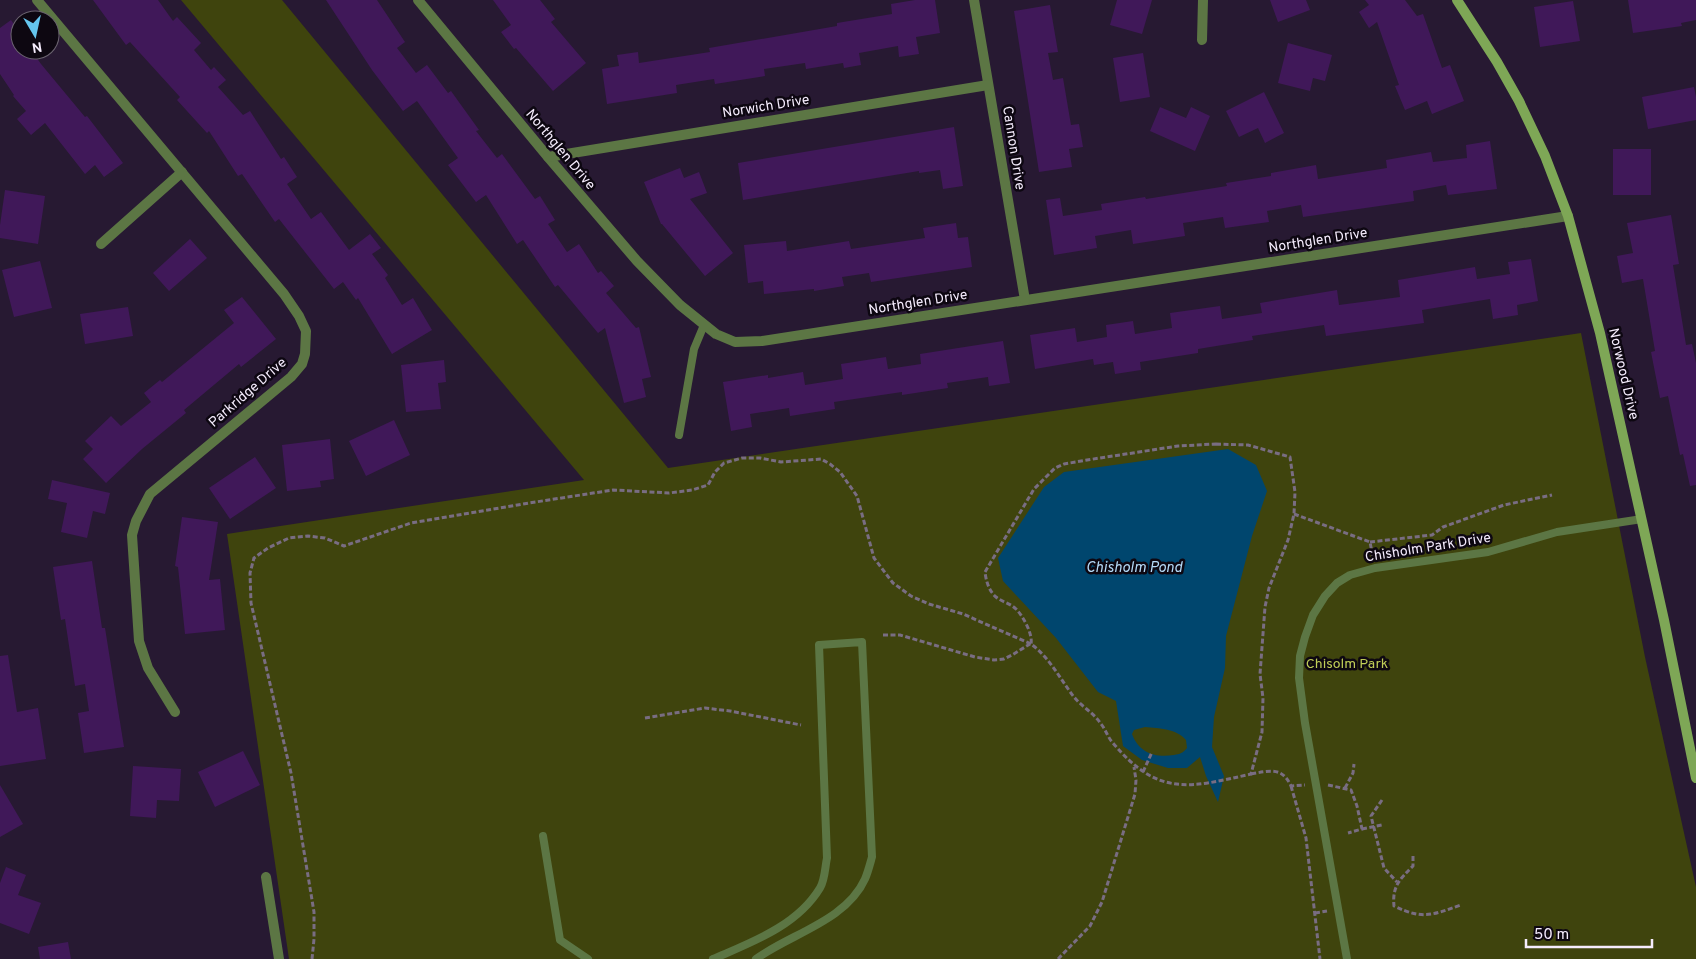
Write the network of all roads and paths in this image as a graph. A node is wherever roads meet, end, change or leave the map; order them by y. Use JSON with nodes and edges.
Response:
{"nodes":[{"id":1,"x":37,"y":0,"type":"edge"},
{"id":2,"x":418,"y":0,"type":"edge"},
{"id":3,"x":974,"y":0,"type":"edge"},
{"id":4,"x":1203,"y":0,"type":"edge"},
{"id":5,"x":1459,"y":1,"type":"edge"},
{"id":6,"x":1202,"y":40,"type":"dead end"},
{"id":7,"x":988,"y":85,"type":"junction"},
{"id":8,"x":548,"y":157,"type":"junction"},
{"id":9,"x":182,"y":172,"type":"junction"},
{"id":10,"x":1568,"y":216,"type":"junction"},
{"id":11,"x":101,"y":244,"type":"dead end"},
{"id":12,"x":1024,"y":300,"type":"junction"},
{"id":13,"x":704,"y":325,"type":"junction"},
{"id":14,"x":679,"y":435,"type":"dead end"},
{"id":15,"x":1552,"y":495,"type":"dead end"},
{"id":16,"x":1294,"y":514,"type":"junction"},
{"id":17,"x":1642,"y":519,"type":"junction"},
{"id":18,"x":1370,"y":542,"type":"junction"},
{"id":19,"x":1374,"y":568,"type":"junction"},
{"id":20,"x":883,"y":636,"type":"dead end"},
{"id":21,"x":1031,"y":644,"type":"junction"},
{"id":22,"x":176,"y":712,"type":"dead end"},
{"id":23,"x":645,"y":718,"type":"dead end"},
{"id":24,"x":801,"y":725,"type":"dead end"},
{"id":25,"x":1151,"y":753,"type":"dead end"},
{"id":26,"x":1354,"y":764,"type":"dead end"},
{"id":27,"x":1134,"y":766,"type":"junction"},
{"id":28,"x":1143,"y":772,"type":"junction"},
{"id":29,"x":1696,"y":778,"type":"edge"},
{"id":30,"x":1291,"y":786,"type":"dead end"},
{"id":31,"x":1345,"y":788,"type":"dead end"},
{"id":32,"x":1382,"y":800,"type":"dead end"},
{"id":33,"x":1382,"y":825,"type":"dead end"},
{"id":34,"x":1373,"y":827,"type":"junction"},
{"id":35,"x":1362,"y":829,"type":"dead end"},
{"id":36,"x":542,"y":836,"type":"dead end"},
{"id":37,"x":1413,"y":856,"type":"dead end"},
{"id":38,"x":266,"y":877,"type":"dead end"},
{"id":39,"x":1397,"y":882,"type":"junction"},
{"id":40,"x":1461,"y":905,"type":"dead end"},
{"id":41,"x":279,"y":959,"type":"edge"},
{"id":42,"x":312,"y":959,"type":"edge"},
{"id":43,"x":588,"y":959,"type":"edge"},
{"id":44,"x":713,"y":959,"type":"edge"},
{"id":45,"x":756,"y":959,"type":"edge"},
{"id":46,"x":1058,"y":959,"type":"edge"},
{"id":47,"x":1320,"y":959,"type":"edge"},
{"id":48,"x":1346,"y":959,"type":"edge"}],
"edges":[{"from":1,"to":9,"type":"street","name":"Parkridge Drive"},
{"from":2,"to":8,"type":"street","name":"Northglen Drive"},
{"from":3,"to":7,"type":"street","name":"Cannon Drive"},
{"from":4,"to":6,"type":"street"},
{"from":5,"to":10,"type":"main road","name":"Norwood Drive"},
{"from":7,"to":8,"type":"street","name":"Norwich Drive"},
{"from":7,"to":12,"type":"street","name":"Cannon Drive"},
{"from":8,"to":13,"type":"street","name":"Northglen Drive"},
{"from":9,"to":11,"type":"street"},
{"from":9,"to":22,"type":"street","name":"Parkridge Drive"},
{"from":10,"to":12,"type":"street","name":"Northglen Drive"},
{"from":10,"to":17,"type":"main road","name":"Norwood Drive"},
{"from":12,"to":13,"type":"street","name":"Northglen Drive"},
{"from":13,"to":14,"type":"lane"},
{"from":15,"to":18,"type":"path"},
{"from":16,"to":18,"type":"path"},
{"from":16,"to":21,"type":"path"},
{"from":16,"to":28,"type":"path"},
{"from":17,"to":19,"type":"lane","name":"Chisholm Park Drive"},
{"from":17,"to":29,"type":"main road","name":"Norwood Drive"},
{"from":18,"to":19,"type":"path"},
{"from":19,"to":48,"type":"lane","name":"Chisholm Park Drive"},
{"from":20,"to":21,"type":"path"},
{"from":21,"to":27,"type":"path"},
{"from":21,"to":42,"type":"path"},
{"from":23,"to":24,"type":"path"},
{"from":25,"to":28,"type":"path"},
{"from":26,"to":31,"type":"path"},
{"from":27,"to":28,"type":"path"},
{"from":27,"to":46,"type":"path"},
{"from":30,"to":47,"type":"path"},
{"from":32,"to":34,"type":"path"},
{"from":33,"to":34,"type":"path"},
{"from":34,"to":35,"type":"path"},
{"from":34,"to":39,"type":"path"},
{"from":36,"to":43,"type":"lane"},
{"from":37,"to":39,"type":"path"},
{"from":38,"to":41,"type":"street"},
{"from":39,"to":40,"type":"path"},
{"from":44,"to":45,"type":"lane"}]}
